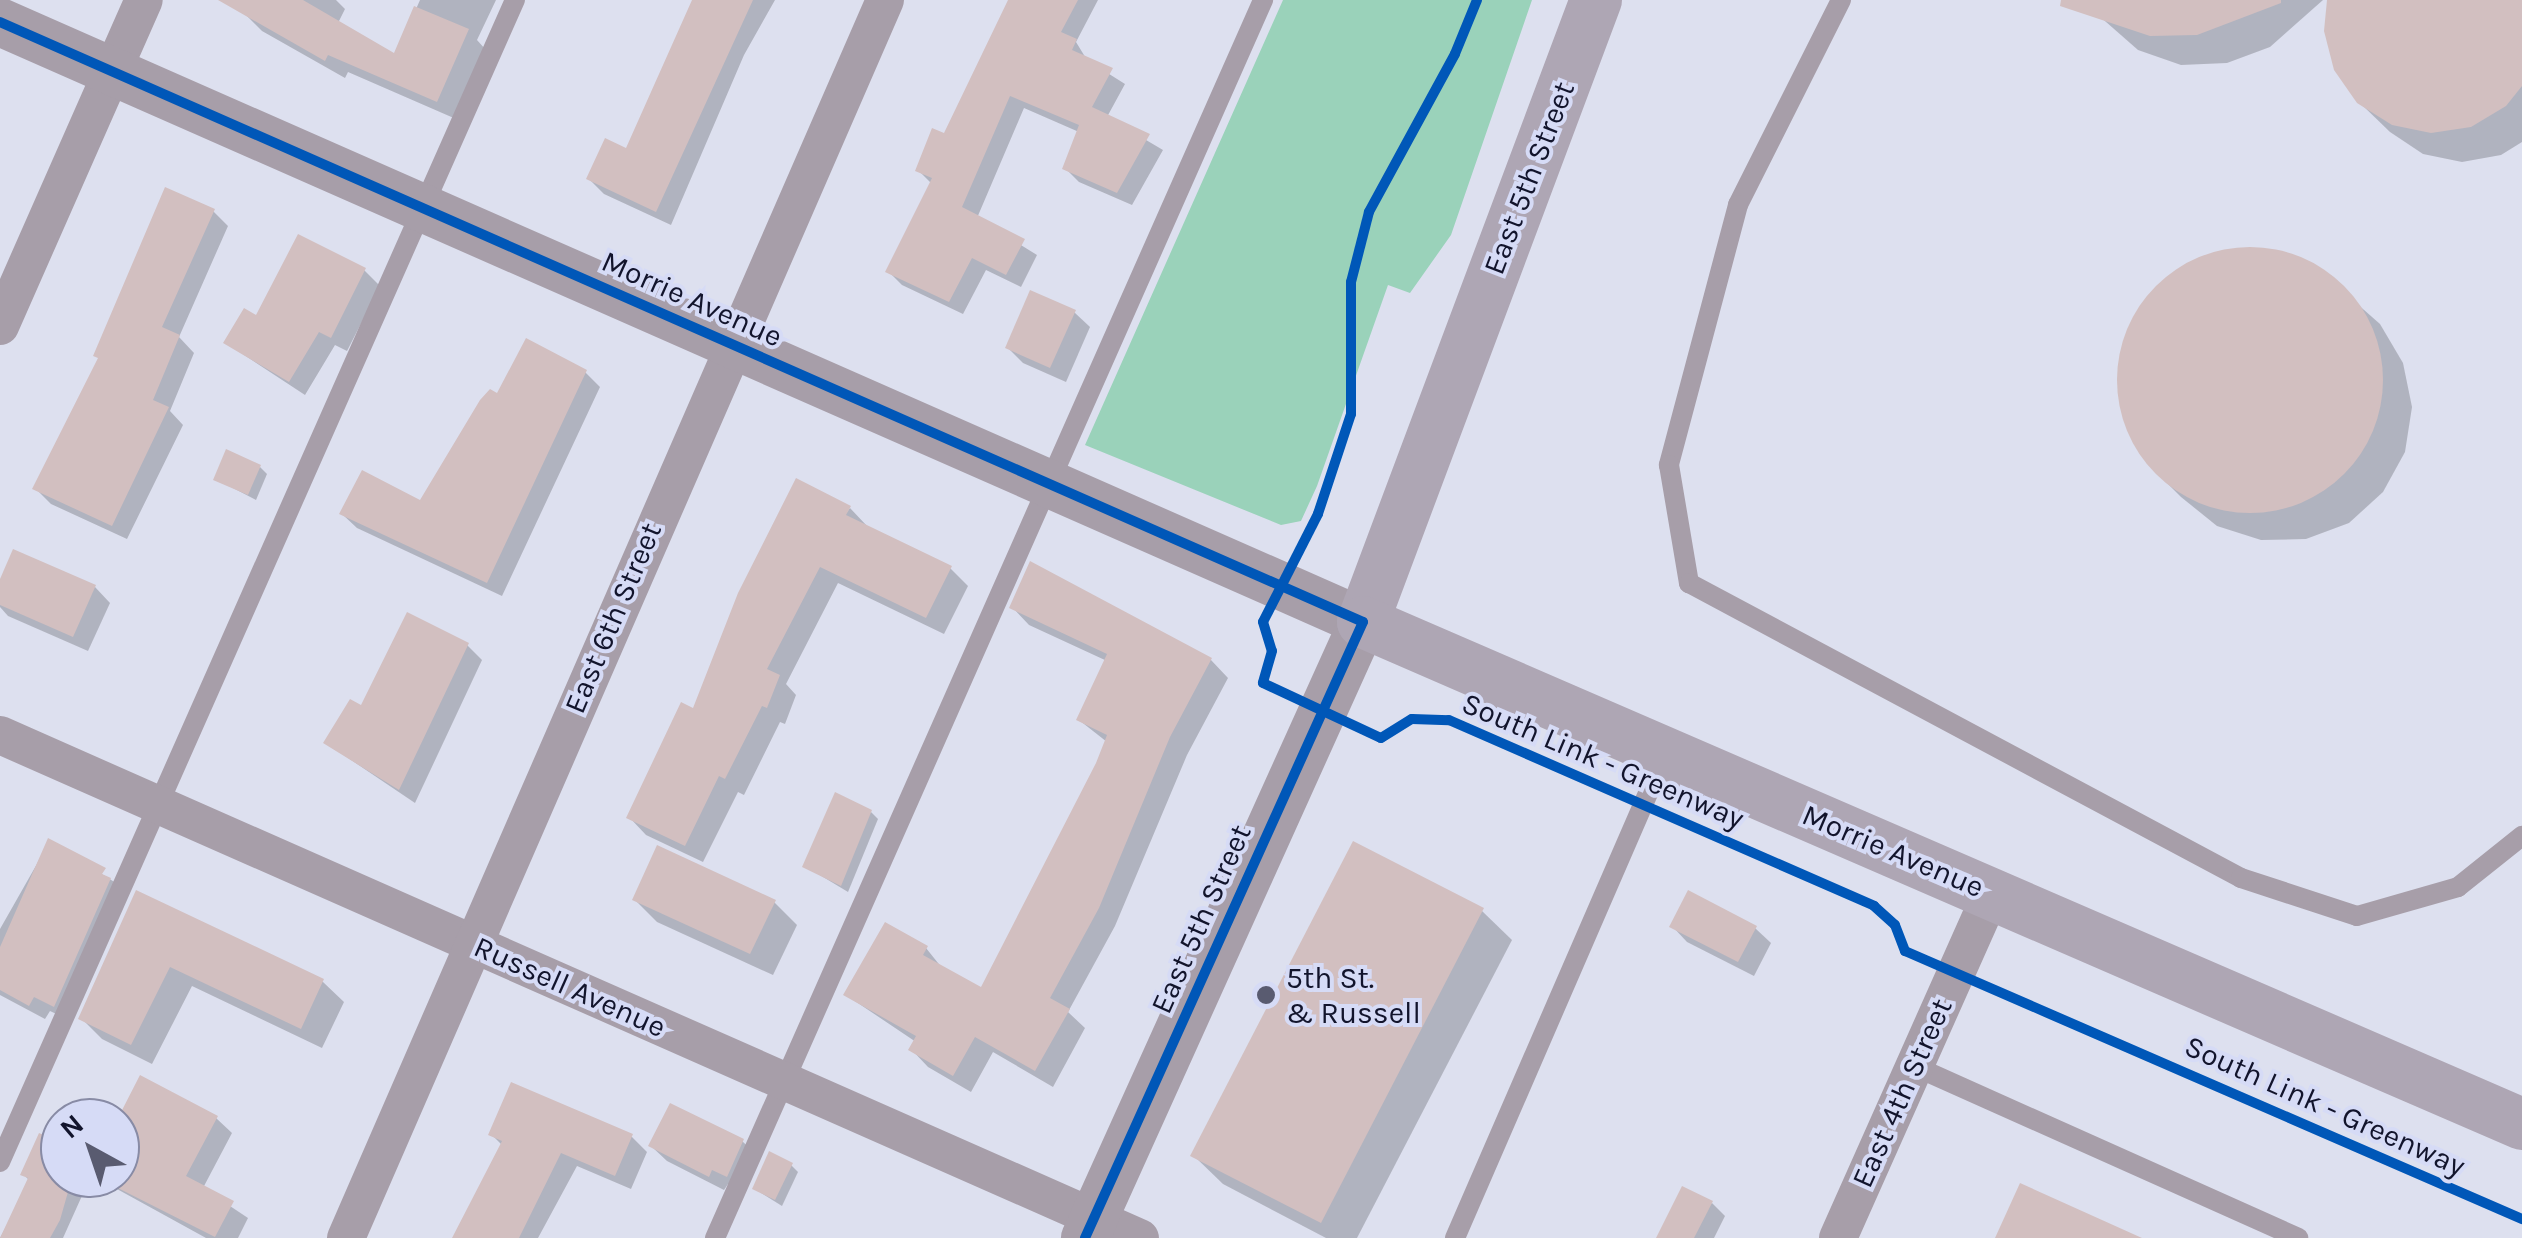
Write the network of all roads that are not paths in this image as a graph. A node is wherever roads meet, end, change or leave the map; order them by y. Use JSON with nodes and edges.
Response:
{"nodes":[{"id":1,"x":144,"y":0,"type":"edge"},
{"id":2,"x":515,"y":0,"type":"edge"},
{"id":3,"x":885,"y":0,"type":"edge"},
{"id":4,"x":1264,"y":0,"type":"edge"},
{"id":5,"x":1596,"y":0,"type":"edge"},
{"id":6,"x":1841,"y":0,"type":"edge"},
{"id":7,"x":0,"y":22,"type":"edge"},
{"id":8,"x":112,"y":72,"type":"junction"},
{"id":9,"x":424,"y":207,"type":"junction"},
{"id":10,"x":0,"y":326,"type":"edge"},
{"id":11,"x":730,"y":343,"type":"junction"},
{"id":12,"x":1049,"y":483,"type":"junction"},
{"id":13,"x":1363,"y":622,"type":"junction"},
{"id":14,"x":0,"y":735,"type":"edge"},
{"id":15,"x":1666,"y":752,"type":"junction"},
{"id":16,"x":158,"y":804,"type":"junction"},
{"id":17,"x":2522,"y":836,"type":"edge"},
{"id":18,"x":1991,"y":894,"type":"junction"},
{"id":19,"x":474,"y":944,"type":"junction"},
{"id":20,"x":1914,"y":1066,"type":"junction"},
{"id":21,"x":784,"y":1081,"type":"junction"},
{"id":22,"x":2522,"y":1124,"type":"edge"},
{"id":23,"x":0,"y":1162,"type":"edge"},
{"id":24,"x":1090,"y":1228,"type":"edge"},
{"id":25,"x":346,"y":1238,"type":"edge"},
{"id":26,"x":715,"y":1238,"type":"edge"},
{"id":27,"x":1140,"y":1238,"type":"edge"},
{"id":28,"x":1455,"y":1238,"type":"edge"},
{"id":29,"x":1838,"y":1238,"type":"edge"},
{"id":30,"x":2298,"y":1238,"type":"edge"}],
"edges":[{"from":1,"to":8,"type":"street"},
{"from":2,"to":9,"type":"lane"},
{"from":3,"to":11,"type":"street","name":"East 6th Street"},
{"from":4,"to":12,"type":"lane"},
{"from":5,"to":13,"type":"main road","name":"East 5th Street"},
{"from":6,"to":17,"type":"lane"},
{"from":7,"to":8,"type":"street","name":"Morrie Avenue"},
{"from":8,"to":9,"type":"street","name":"Morrie Avenue"},
{"from":8,"to":10,"type":"street"},
{"from":9,"to":11,"type":"street","name":"Morrie Avenue"},
{"from":9,"to":16,"type":"lane"},
{"from":11,"to":12,"type":"street","name":"Morrie Avenue"},
{"from":11,"to":19,"type":"street","name":"East 6th Street"},
{"from":12,"to":13,"type":"street","name":"Morrie Avenue"},
{"from":12,"to":21,"type":"lane"},
{"from":13,"to":15,"type":"main road","name":"Morrie Avenue"},
{"from":13,"to":24,"type":"street","name":"East 5th Street"},
{"from":14,"to":16,"type":"street","name":"Russell Avenue"},
{"from":15,"to":18,"type":"main road","name":"Morrie Avenue"},
{"from":15,"to":28,"type":"lane"},
{"from":16,"to":19,"type":"street","name":"Russell Avenue"},
{"from":16,"to":23,"type":"lane"},
{"from":18,"to":20,"type":"street","name":"East 4th Street"},
{"from":18,"to":22,"type":"main road","name":"Morrie Avenue"},
{"from":19,"to":21,"type":"street","name":"Russell Avenue"},
{"from":19,"to":25,"type":"street","name":"East 6th Street"},
{"from":20,"to":29,"type":"street","name":"East 4th Street"},
{"from":20,"to":30,"type":"lane"},
{"from":21,"to":24,"type":"street","name":"Russell Avenue"},
{"from":21,"to":26,"type":"lane"},
{"from":24,"to":27,"type":"street","name":"Russell Avenue"}]}
